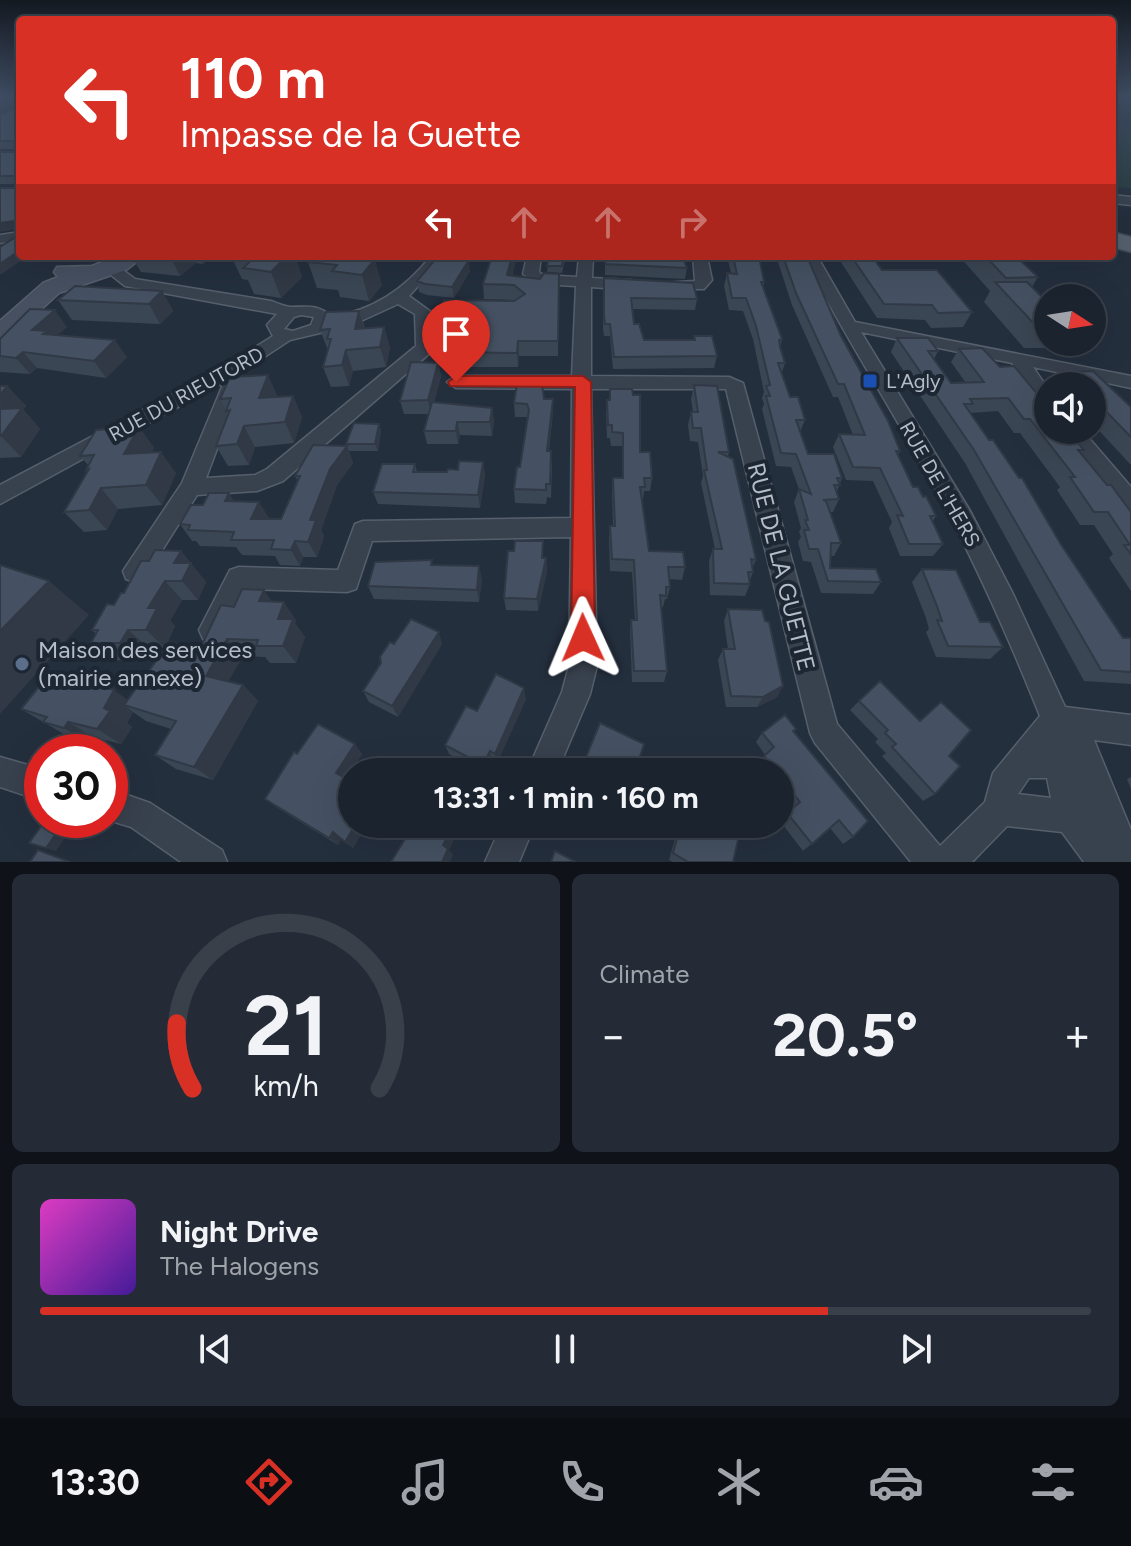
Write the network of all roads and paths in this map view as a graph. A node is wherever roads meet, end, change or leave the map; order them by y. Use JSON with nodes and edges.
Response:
{"nodes":[{"id":1,"x":126,"y":260,"type":"edge"},
{"id":2,"x":435,"y":260,"type":"edge"},
{"id":3,"x":533,"y":260,"type":"edge"},
{"id":4,"x":586,"y":260,"type":"edge"},
{"id":5,"x":701,"y":260,"type":"edge"},
{"id":6,"x":812,"y":260,"type":"edge"},
{"id":7,"x":59,"y":261,"type":"edge"},
{"id":8,"x":111,"y":268,"type":"junction"},
{"id":9,"x":84,"y":274,"type":"junction"},
{"id":10,"x":584,"y":283,"type":"junction"},
{"id":11,"x":399,"y":297,"type":"junction"},
{"id":12,"x":288,"y":313,"type":"junction"},
{"id":13,"x":0,"y":320,"type":"edge"},
{"id":14,"x":322,"y":323,"type":"junction"},
{"id":15,"x":847,"y":326,"type":"junction"},
{"id":16,"x":0,"y":334,"type":"edge"},
{"id":17,"x":285,"y":336,"type":"junction"},
{"id":18,"x":1018,"y":359,"type":"junction"},
{"id":19,"x":230,"y":371,"type":"junction"},
{"id":20,"x":456,"y":382,"type":"dead end"},
{"id":21,"x":583,"y":382,"type":"junction"},
{"id":22,"x":1034,"y":382,"type":"edge"},
{"id":23,"x":1131,"y":382,"type":"edge"},
{"id":24,"x":1083,"y":444,"type":"edge"},
{"id":25,"x":191,"y":487,"type":"junction"},
{"id":26,"x":0,"y":495,"type":"edge"},
{"id":27,"x":1131,"y":502,"type":"edge"},
{"id":28,"x":581,"y":527,"type":"junction"},
{"id":29,"x":135,"y":571,"type":"edge"},
{"id":30,"x":207,"y":641,"type":"edge"},
{"id":31,"x":1056,"y":720,"type":"junction"},
{"id":32,"x":1131,"y":730,"type":"edge"},
{"id":33,"x":548,"y":758,"type":"edge"},
{"id":34,"x":1021,"y":762,"type":"junction"},
{"id":35,"x":1060,"y":764,"type":"junction"},
{"id":36,"x":0,"y":772,"type":"edge"},
{"id":37,"x":24,"y":779,"type":"edge"},
{"id":38,"x":1099,"y":793,"type":"junction"},
{"id":39,"x":1000,"y":810,"type":"junction"},
{"id":40,"x":128,"y":811,"type":"edge"},
{"id":41,"x":1071,"y":817,"type":"junction"},
{"id":42,"x":513,"y":838,"type":"edge"},
{"id":43,"x":210,"y":862,"type":"edge"},
{"id":44,"x":502,"y":862,"type":"edge"},
{"id":45,"x":932,"y":862,"type":"edge"},
{"id":46,"x":948,"y":862,"type":"edge"},
{"id":47,"x":1104,"y":862,"type":"edge"},
{"id":48,"x":1124,"y":862,"type":"edge"}],
"edges":[{"from":1,"to":8,"type":"street"},
{"from":2,"to":11,"type":"street"},
{"from":3,"to":10,"type":"street"},
{"from":4,"to":10,"type":"street"},
{"from":5,"to":10,"type":"street"},
{"from":6,"to":15,"type":"street","name":"RUE DE L'HERS"},
{"from":7,"to":9,"type":"street"},
{"from":7,"to":13,"type":"street"},
{"from":8,"to":9,"type":"street"},
{"from":8,"to":12,"type":"street"},
{"from":9,"to":16,"type":"street"},
{"from":10,"to":21,"type":"street"},
{"from":11,"to":14,"type":"street"},
{"from":11,"to":25,"type":"street"},
{"from":12,"to":14,"type":"street"},
{"from":12,"to":17,"type":"street"},
{"from":14,"to":17,"type":"street","name":"RUE DU RIEUTORD"},
{"from":15,"to":18,"type":"street"},
{"from":15,"to":31,"type":"street","name":"RUE DE L'HERS"},
{"from":17,"to":19,"type":"street","name":"RUE DU RIEUTORD"},
{"from":18,"to":22,"type":"street"},
{"from":18,"to":23,"type":"street"},
{"from":19,"to":25,"type":"street"},
{"from":19,"to":26,"type":"street","name":"RUE DU RIEUTORD"},
{"from":20,"to":21,"type":"street"},
{"from":21,"to":28,"type":"street"},
{"from":21,"to":45,"type":"street","name":"RUE DE LA GUETTE"},
{"from":24,"to":27,"type":"street"},
{"from":25,"to":29,"type":"street"},
{"from":28,"to":30,"type":"street"},
{"from":28,"to":33,"type":"street"},
{"from":31,"to":32,"type":"street"},
{"from":31,"to":34,"type":"street"},
{"from":31,"to":35,"type":"street","name":"RUE DE L'HERS"},
{"from":31,"to":38,"type":"street","name":"RUE DE L'HERS"},
{"from":34,"to":35,"type":"street"},
{"from":34,"to":39,"type":"street"},
{"from":35,"to":38,"type":"street","name":"RUE DE L'HERS"},
{"from":35,"to":41,"type":"street","name":"RUE DE L'HERS"},
{"from":36,"to":37,"type":"street"},
{"from":38,"to":41,"type":"street"},
{"from":38,"to":48,"type":"street","name":"RUE DE L'HERS"},
{"from":39,"to":41,"type":"street"},
{"from":39,"to":46,"type":"street"},
{"from":40,"to":43,"type":"street"},
{"from":41,"to":47,"type":"street","name":"RUE DE L'HERS"},
{"from":42,"to":44,"type":"street"}]}
